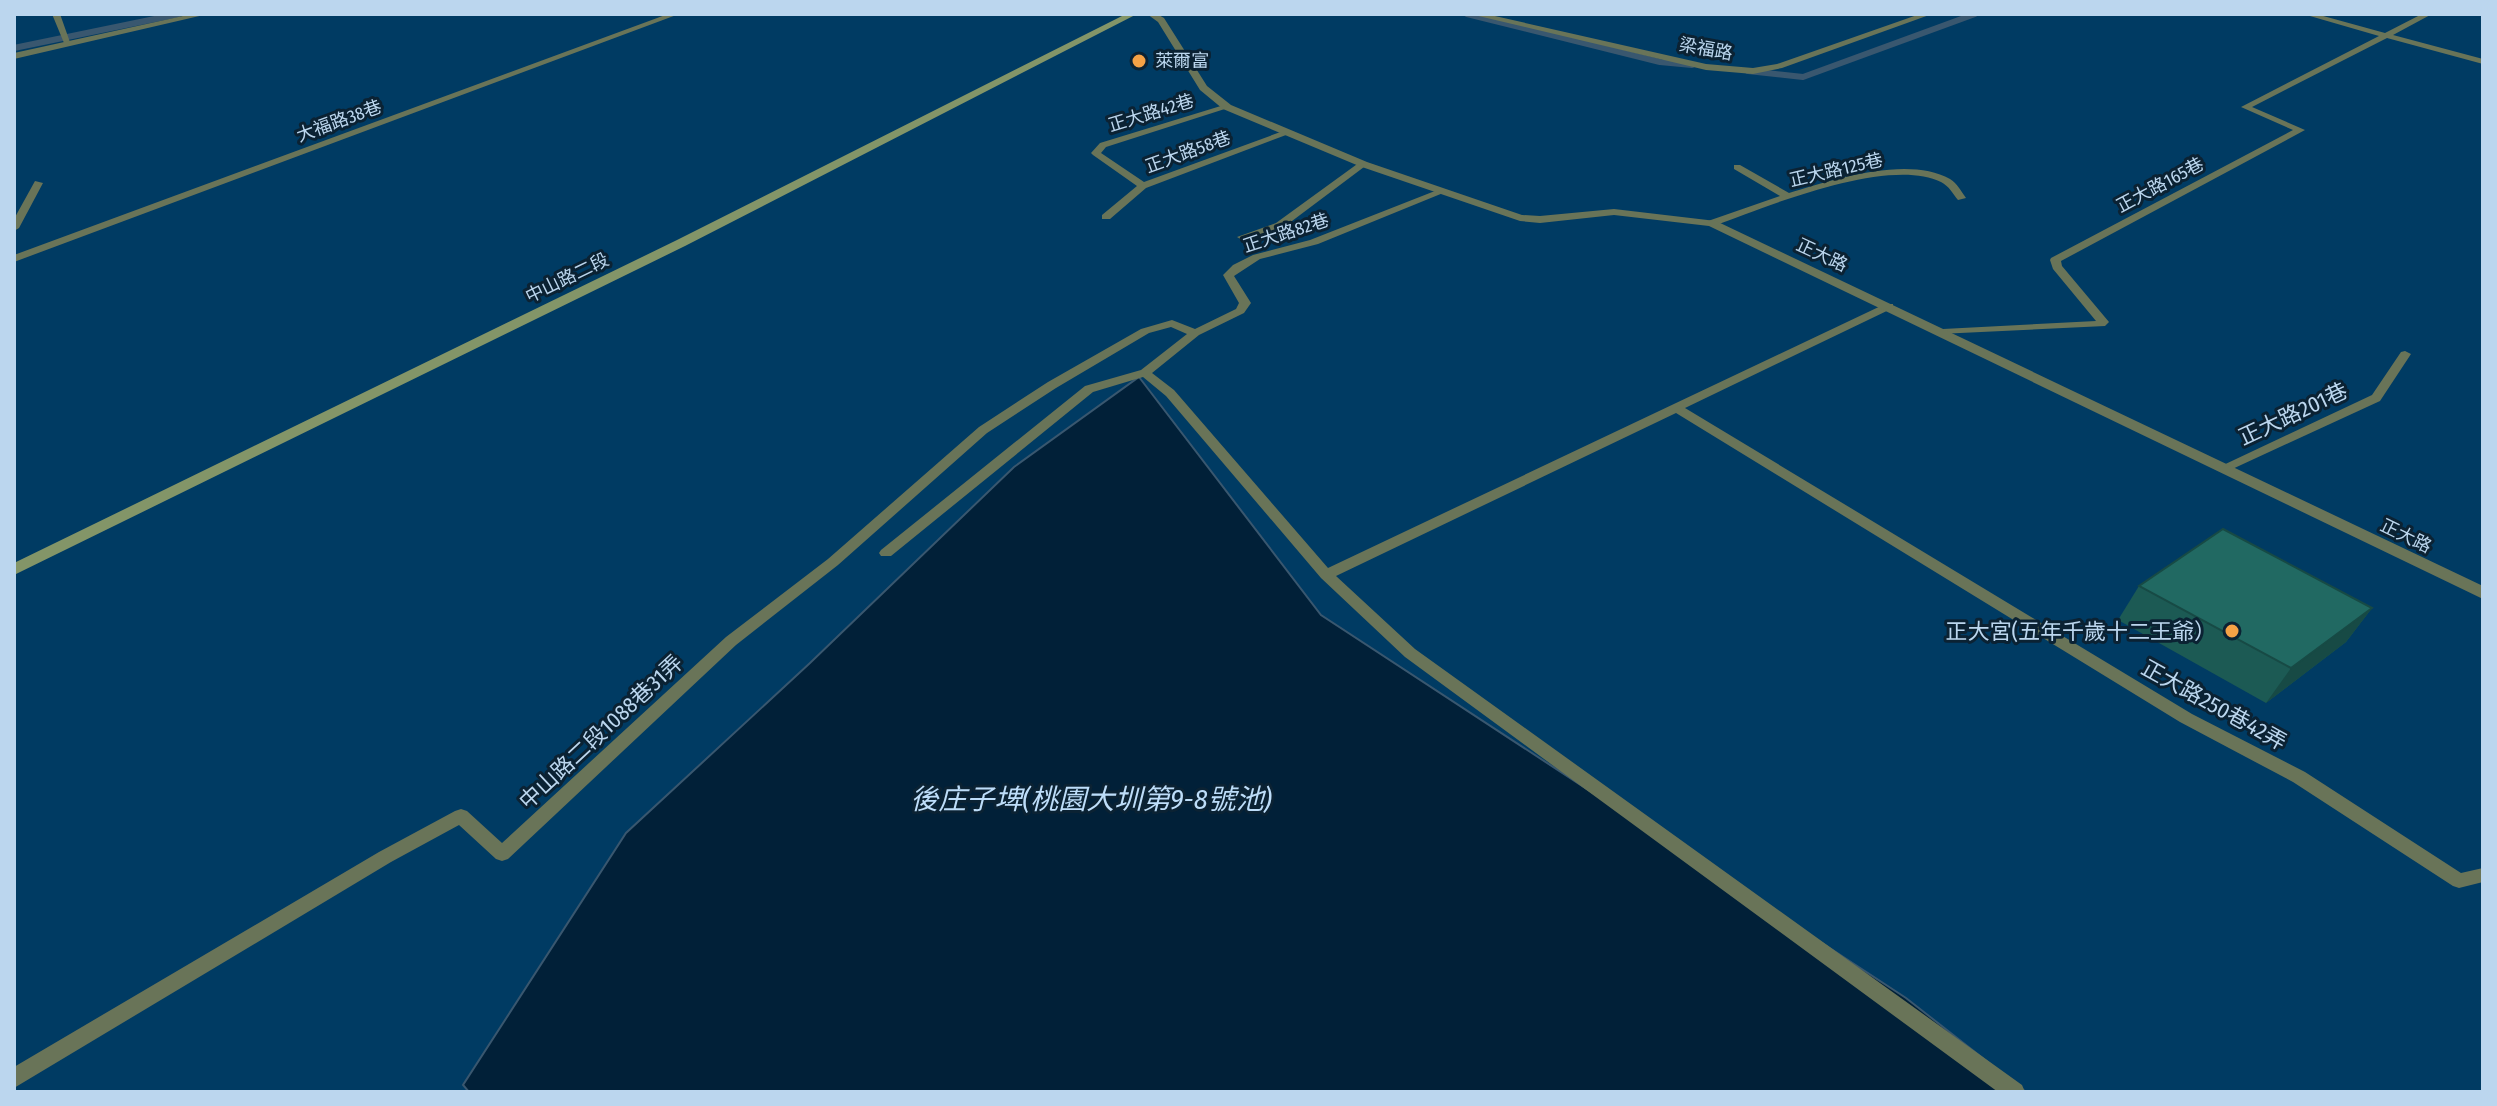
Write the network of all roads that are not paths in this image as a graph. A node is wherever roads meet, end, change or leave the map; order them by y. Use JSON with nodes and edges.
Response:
{"nodes":[{"id":1,"x":56,"y":14,"type":"edge"},
{"id":2,"x":204,"y":14,"type":"edge"},
{"id":3,"x":675,"y":14,"type":"edge"},
{"id":4,"x":1133,"y":14,"type":"edge"},
{"id":5,"x":1151,"y":14,"type":"edge"},
{"id":6,"x":1474,"y":14,"type":"edge"},
{"id":7,"x":1928,"y":14,"type":"edge"},
{"id":8,"x":2307,"y":14,"type":"edge"},
{"id":9,"x":2428,"y":14,"type":"edge"},
{"id":10,"x":2384,"y":35,"type":"junction"},
{"id":11,"x":68,"y":43,"type":"junction"},
{"id":12,"x":14,"y":56,"type":"edge"},
{"id":13,"x":2483,"y":62,"type":"edge"},
{"id":14,"x":1227,"y":107,"type":"junction"},
{"id":15,"x":1289,"y":132,"type":"junction"},
{"id":16,"x":1363,"y":164,"type":"junction"},
{"id":17,"x":1737,"y":167,"type":"dead end"},
{"id":18,"x":38,"y":183,"type":"dead end"},
{"id":19,"x":1143,"y":186,"type":"junction"},
{"id":20,"x":1443,"y":191,"type":"junction"},
{"id":21,"x":1788,"y":197,"type":"junction"},
{"id":22,"x":1961,"y":198,"type":"dead end"},
{"id":23,"x":1106,"y":217,"type":"dead end"},
{"id":24,"x":1712,"y":223,"type":"junction"},
{"id":25,"x":14,"y":228,"type":"edge"},
{"id":26,"x":1242,"y":237,"type":"dead end"},
{"id":27,"x":14,"y":259,"type":"edge"},
{"id":28,"x":1889,"y":306,"type":"junction"},
{"id":29,"x":1943,"y":332,"type":"junction"},
{"id":30,"x":1195,"y":333,"type":"junction"},
{"id":31,"x":2405,"y":354,"type":"dead end"},
{"id":32,"x":1145,"y":373,"type":"junction"},
{"id":33,"x":1678,"y":409,"type":"junction"},
{"id":34,"x":2223,"y":468,"type":"junction"},
{"id":35,"x":886,"y":553,"type":"dead end"},
{"id":36,"x":14,"y":570,"type":"edge"},
{"id":37,"x":1326,"y":575,"type":"junction"},
{"id":38,"x":2483,"y":593,"type":"edge"},
{"id":39,"x":2483,"y":875,"type":"edge"},
{"id":40,"x":14,"y":1078,"type":"edge"},
{"id":41,"x":2015,"y":1092,"type":"edge"}],
"edges":[{"from":1,"to":11,"type":"lane"},
{"from":2,"to":11,"type":"street"},
{"from":3,"to":27,"type":"lane","name":"大福路38巷"},
{"from":4,"to":36,"type":"main road","name":"中山路二段"},
{"from":5,"to":14,"type":"street","name":"正大路"},
{"from":6,"to":7,"type":"street","name":"梁福路"},
{"from":8,"to":10,"type":"lane"},
{"from":9,"to":10,"type":"lane"},
{"from":10,"to":13,"type":"lane"},
{"from":10,"to":29,"type":"lane","name":"正大路165巷"},
{"from":11,"to":12,"type":"street"},
{"from":14,"to":15,"type":"street","name":"正大路"},
{"from":14,"to":19,"type":"lane","name":"正大路42巷"},
{"from":15,"to":16,"type":"street","name":"正大路"},
{"from":15,"to":19,"type":"lane","name":"正大路58巷"},
{"from":16,"to":20,"type":"street","name":"正大路"},
{"from":16,"to":26,"type":"lane"},
{"from":17,"to":21,"type":"lane"},
{"from":18,"to":25,"type":"lane"},
{"from":19,"to":23,"type":"lane","name":"正大路58巷"},
{"from":20,"to":24,"type":"street","name":"正大路"},
{"from":20,"to":30,"type":"lane","name":"正大路82巷"},
{"from":21,"to":22,"type":"lane","name":"正大路125巷"},
{"from":21,"to":24,"type":"lane","name":"正大路125巷"},
{"from":24,"to":28,"type":"street","name":"正大路"},
{"from":28,"to":29,"type":"street","name":"正大路"},
{"from":28,"to":33,"type":"lane"},
{"from":29,"to":34,"type":"street","name":"正大路"},
{"from":30,"to":32,"type":"lane"},
{"from":30,"to":40,"type":"lane","name":"中山路二段1088巷31弄"},
{"from":31,"to":34,"type":"lane","name":"正大路201巷"},
{"from":32,"to":35,"type":"lane"},
{"from":32,"to":37,"type":"lane"},
{"from":33,"to":37,"type":"lane"},
{"from":33,"to":39,"type":"lane","name":"正大路250巷42弄"},
{"from":34,"to":38,"type":"street","name":"正大路"},
{"from":37,"to":41,"type":"lane"}]}
